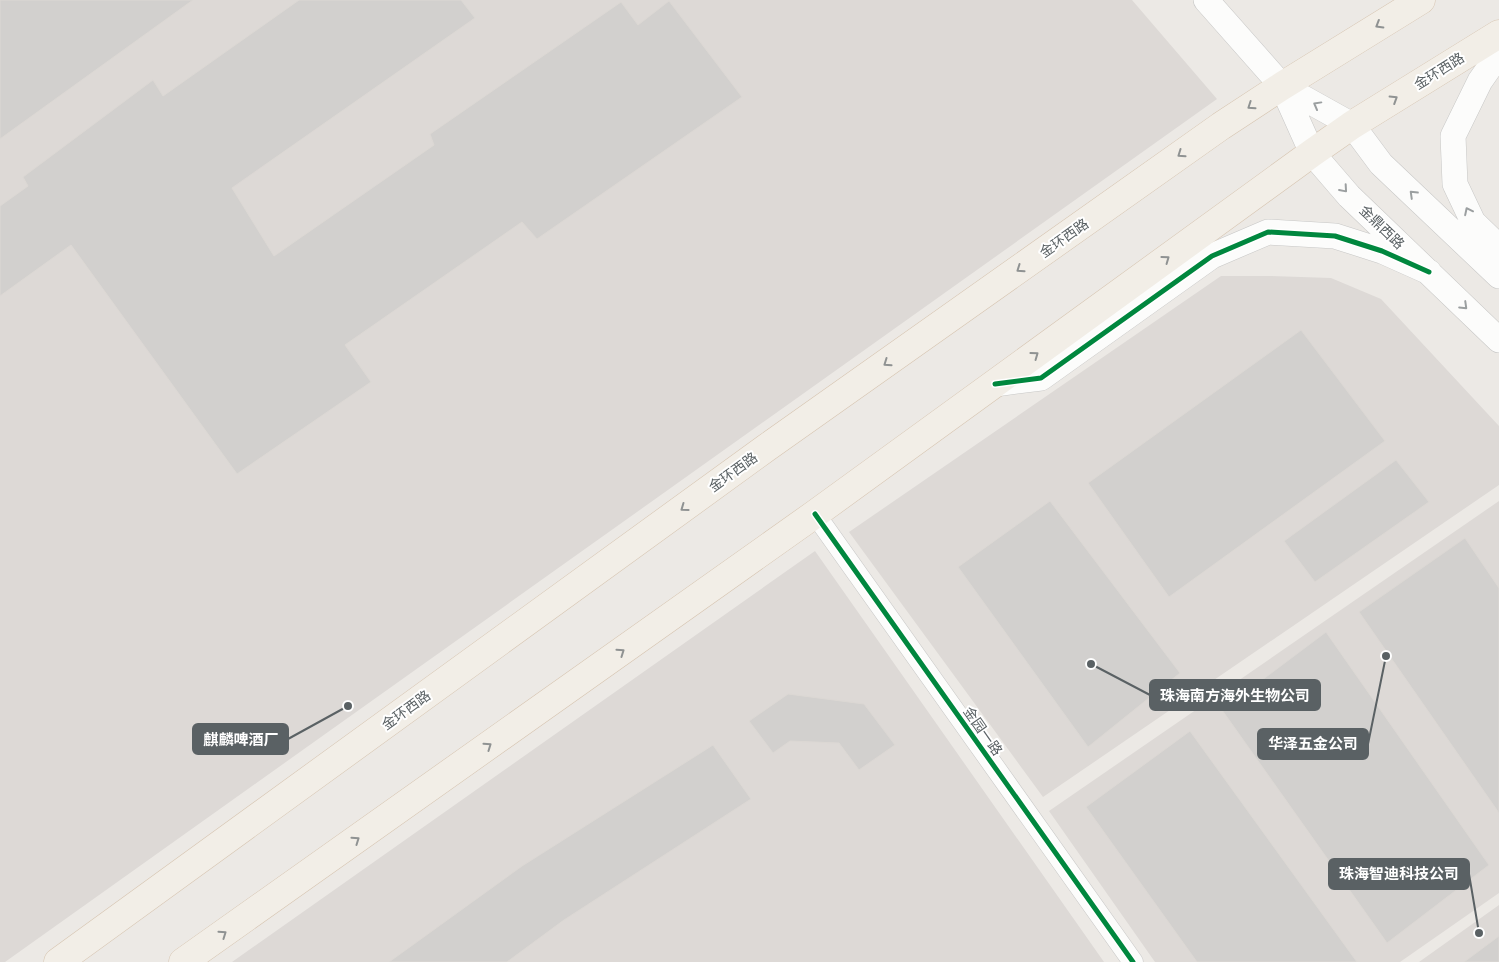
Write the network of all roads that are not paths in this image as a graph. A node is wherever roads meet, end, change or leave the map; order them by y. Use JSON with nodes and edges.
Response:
{"nodes":[{"id":1,"x":1206,"y":0,"type":"edge"},
{"id":2,"x":1421,"y":0,"type":"edge"},
{"id":3,"x":1499,"y":34,"type":"edge"},
{"id":4,"x":1499,"y":54,"type":"edge"},
{"id":5,"x":1282,"y":86,"type":"junction"},
{"id":6,"x":1352,"y":125,"type":"junction"},
{"id":7,"x":1312,"y":153,"type":"junction"},
{"id":8,"x":1499,"y":248,"type":"edge"},
{"id":9,"x":1428,"y":272,"type":"junction"},
{"id":10,"x":1499,"y":276,"type":"edge"},
{"id":11,"x":1499,"y":340,"type":"edge"},
{"id":12,"x":996,"y":384,"type":"junction"},
{"id":13,"x":815,"y":514,"type":"junction"},
{"id":14,"x":58,"y":962,"type":"edge"},
{"id":15,"x":184,"y":962,"type":"edge"},
{"id":16,"x":1133,"y":962,"type":"edge"}],
"edges":[{"from":1,"to":5,"type":"street"},
{"from":2,"to":5,"type":"main road","name":"金环西路","one_way":true},
{"from":6,"to":3,"type":"main road","name":"金环西路","one_way":true},
{"from":8,"to":4,"type":"street","one_way":true},
{"from":6,"to":5,"type":"street","one_way":true},
{"from":5,"to":7,"type":"street","name":"金鼎西路"},
{"from":5,"to":14,"type":"main road","name":"金环西路","one_way":true},
{"from":6,"to":7,"type":"main road","name":"金环西路"},
{"from":10,"to":6,"type":"street","one_way":true},
{"from":7,"to":9,"type":"street","name":"金鼎西路","one_way":true},
{"from":12,"to":7,"type":"main road","name":"金环西路","one_way":true},
{"from":9,"to":11,"type":"street","name":"金鼎西路","one_way":true},
{"from":9,"to":12,"type":"street"},
{"from":12,"to":13,"type":"main road","name":"金环西路"},
{"from":15,"to":13,"type":"main road","name":"金环西路","one_way":true},
{"from":13,"to":16,"type":"street","name":"金园一路"}]}
